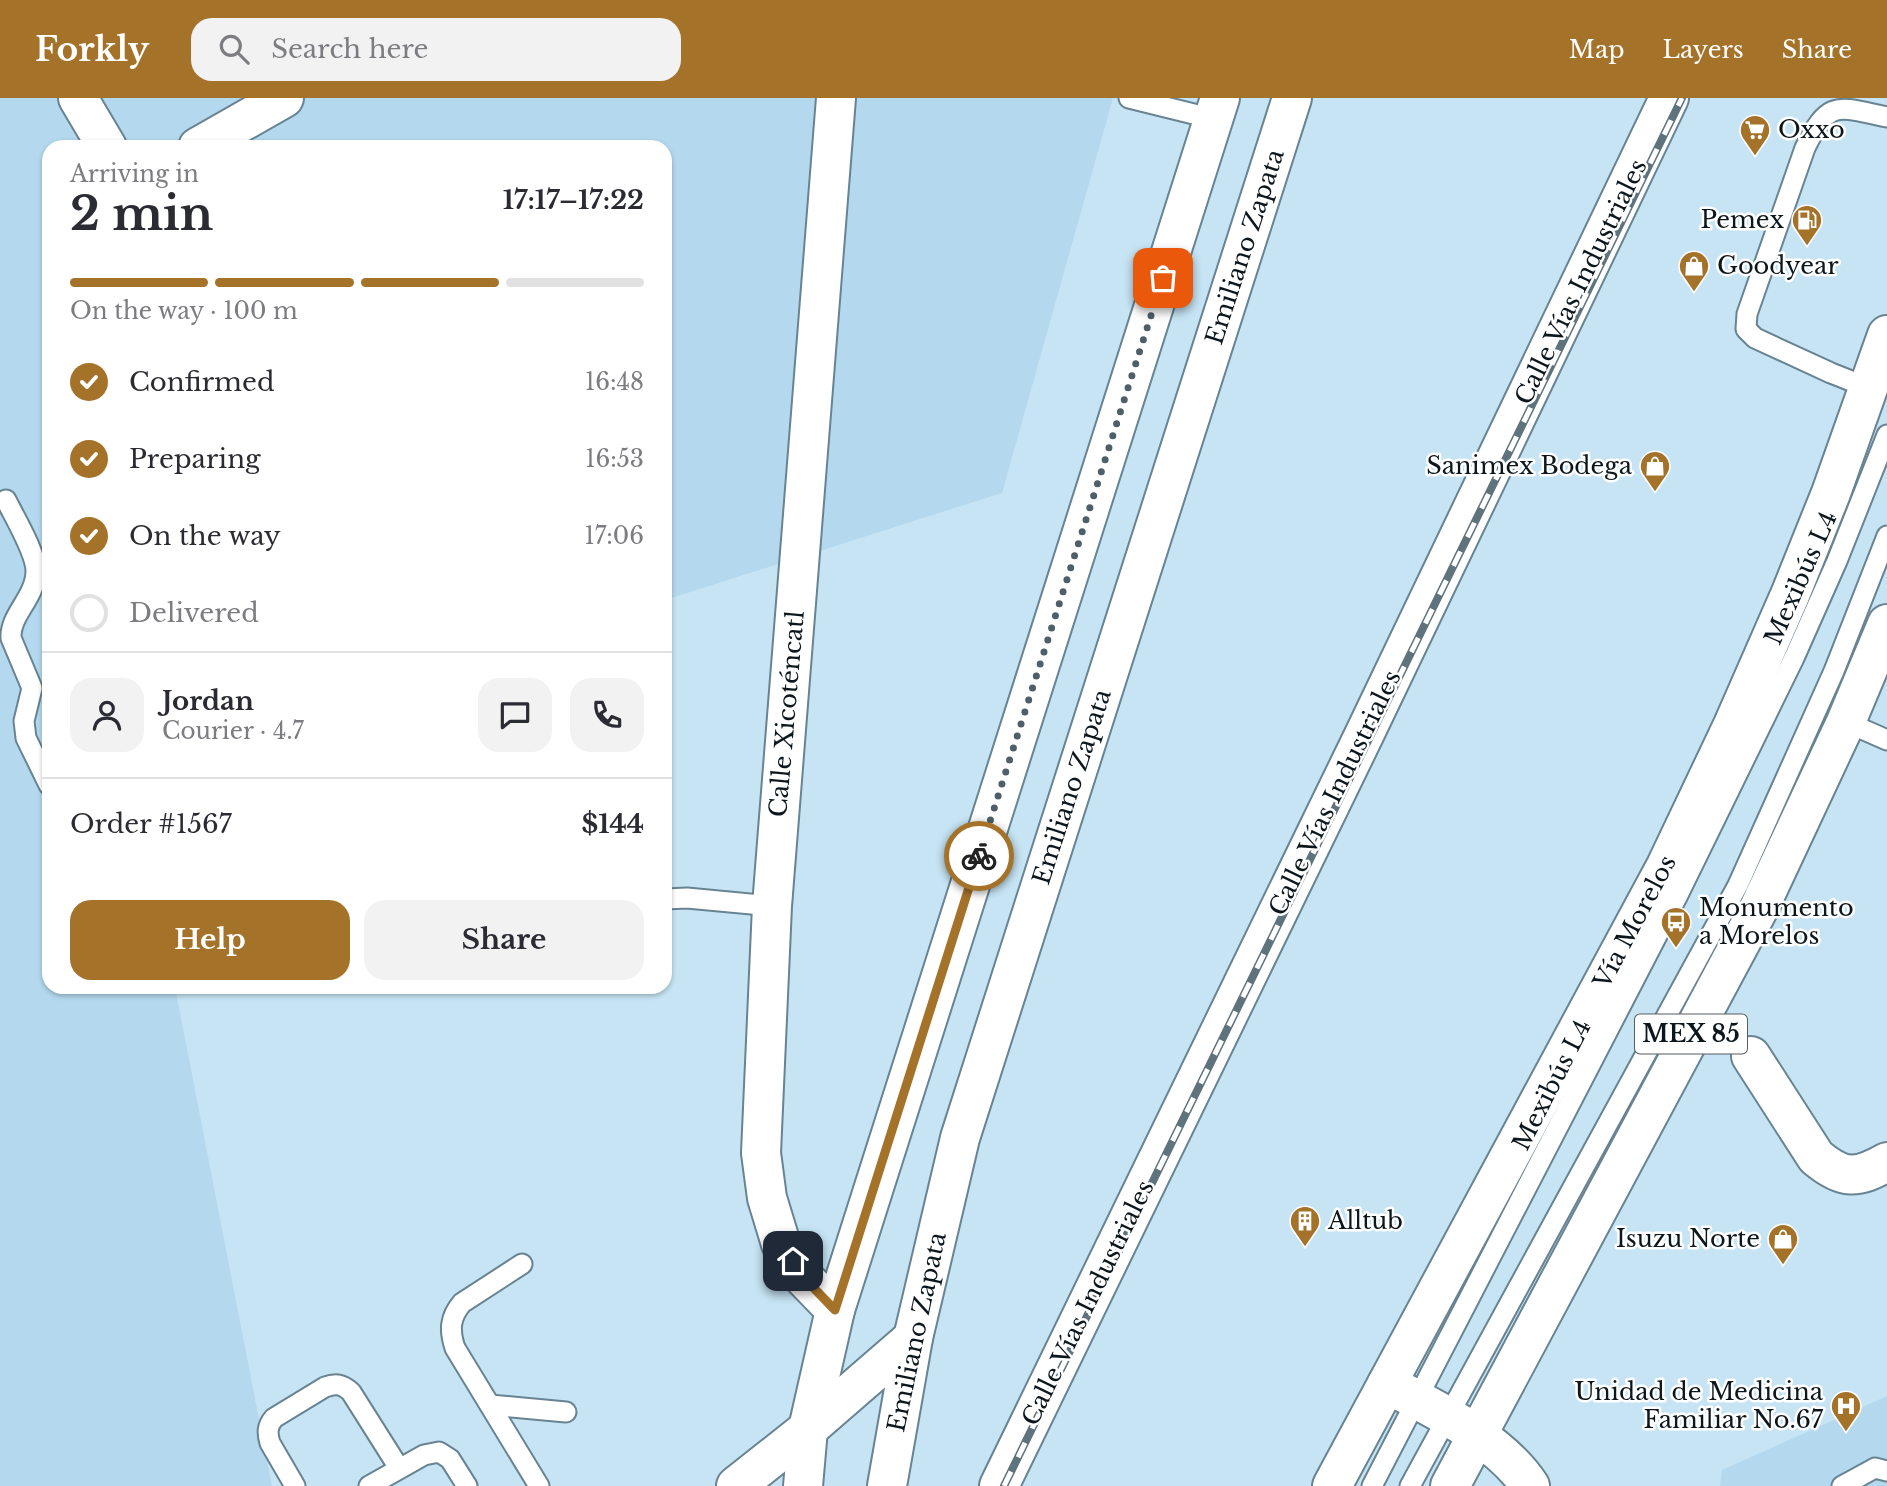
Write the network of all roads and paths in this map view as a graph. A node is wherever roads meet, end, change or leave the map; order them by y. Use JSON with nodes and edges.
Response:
{"nodes":[{"id":1,"x":78,"y":98,"type":"edge"},
{"id":2,"x":284,"y":98,"type":"edge"},
{"id":3,"x":836,"y":98,"type":"edge"},
{"id":4,"x":1129,"y":98,"type":"edge"},
{"id":5,"x":1292,"y":98,"type":"edge"},
{"id":6,"x":1669,"y":98,"type":"edge"},
{"id":7,"x":1217,"y":109,"type":"edge"},
{"id":8,"x":1887,"y":117,"type":"edge"},
{"id":9,"x":103,"y":140,"type":"edge"},
{"id":10,"x":210,"y":140,"type":"edge"},
{"id":11,"x":1887,"y":335,"type":"edge"},
{"id":12,"x":1869,"y":388,"type":"junction"},
{"id":13,"x":1887,"y":435,"type":"edge"},
{"id":14,"x":6,"y":500,"type":"dead end"},
{"id":15,"x":1887,"y":536,"type":"edge"},
{"id":16,"x":1887,"y":624,"type":"edge"},
{"id":17,"x":1846,"y":722,"type":"junction"},
{"id":18,"x":1887,"y":740,"type":"edge"},
{"id":19,"x":42,"y":771,"type":"edge"},
{"id":20,"x":672,"y":899,"type":"edge"},
{"id":21,"x":772,"y":906,"type":"junction"},
{"id":22,"x":1751,"y":1056,"type":"dead end"},
{"id":23,"x":1887,"y":1162,"type":"edge"},
{"id":24,"x":522,"y":1264,"type":"dead end"},
{"id":25,"x":835,"y":1310,"type":"junction"},
{"id":26,"x":913,"y":1338,"type":"junction"},
{"id":27,"x":490,"y":1405,"type":"junction"},
{"id":28,"x":1432,"y":1409,"type":"junction"},
{"id":29,"x":566,"y":1412,"type":"dead end"},
{"id":30,"x":808,"y":1429,"type":"junction"},
{"id":31,"x":399,"y":1468,"type":"junction"},
{"id":32,"x":1887,"y":1471,"type":"edge"},
{"id":33,"x":295,"y":1486,"type":"edge"},
{"id":34,"x":369,"y":1486,"type":"edge"},
{"id":35,"x":467,"y":1486,"type":"edge"},
{"id":36,"x":539,"y":1486,"type":"edge"},
{"id":37,"x":736,"y":1486,"type":"edge"},
{"id":38,"x":803,"y":1486,"type":"edge"},
{"id":39,"x":887,"y":1486,"type":"edge"},
{"id":40,"x":999,"y":1486,"type":"edge"},
{"id":41,"x":1332,"y":1486,"type":"edge"},
{"id":42,"x":1372,"y":1486,"type":"edge"},
{"id":43,"x":1410,"y":1486,"type":"edge"},
{"id":44,"x":1450,"y":1486,"type":"edge"},
{"id":45,"x":1530,"y":1486,"type":"edge"},
{"id":46,"x":1842,"y":1486,"type":"edge"}],
"edges":[{"from":1,"to":9,"type":"main road"},
{"from":2,"to":10,"type":"main road"},
{"from":3,"to":21,"type":"main road","name":"Calle Xicoténcatl"},
{"from":4,"to":7,"type":"lane"},
{"from":5,"to":26,"type":"main road","name":"Emiliano Zapata"},
{"from":6,"to":40,"type":"main road","name":"Calle Vías Industriales"},
{"from":7,"to":25,"type":"main road"},
{"from":8,"to":12,"type":"lane"},
{"from":11,"to":12,"type":"main road","name":"Vía Morelos","number":"MEX 85"},
{"from":12,"to":28,"type":"main road","name":"Vía Morelos","number":"MEX 85"},
{"from":13,"to":28,"type":"lane","name":"Mexibús L4"},
{"from":14,"to":19,"type":"lane"},
{"from":15,"to":28,"type":"lane","name":"Mexibús L4"},
{"from":16,"to":17,"type":"main road","name":"Vía Morelos","number":"MEX 85"},
{"from":17,"to":18,"type":"lane"},
{"from":17,"to":28,"type":"main road","name":"Vía Morelos","number":"MEX 85"},
{"from":20,"to":21,"type":"lane"},
{"from":21,"to":25,"type":"main road","name":"Calle Xicoténcatl"},
{"from":22,"to":23,"type":"main road"},
{"from":24,"to":27,"type":"lane"},
{"from":25,"to":30,"type":"main road"},
{"from":26,"to":30,"type":"main road"},
{"from":26,"to":39,"type":"main road","name":"Emiliano Zapata"},
{"from":27,"to":29,"type":"lane"},
{"from":27,"to":36,"type":"lane"},
{"from":28,"to":41,"type":"main road","name":"Vía Morelos","number":"MEX 85"},
{"from":28,"to":42,"type":"lane","name":"Mexibús L4"},
{"from":28,"to":43,"type":"lane","name":"Mexibús L4"},
{"from":28,"to":44,"type":"main road","name":"Vía Morelos","number":"MEX 85"},
{"from":28,"to":45,"type":"main road"},
{"from":30,"to":37,"type":"main road"},
{"from":30,"to":38,"type":"main road"},
{"from":31,"to":33,"type":"lane"},
{"from":31,"to":34,"type":"lane"},
{"from":31,"to":35,"type":"lane"},
{"from":32,"to":46,"type":"lane"}]}
